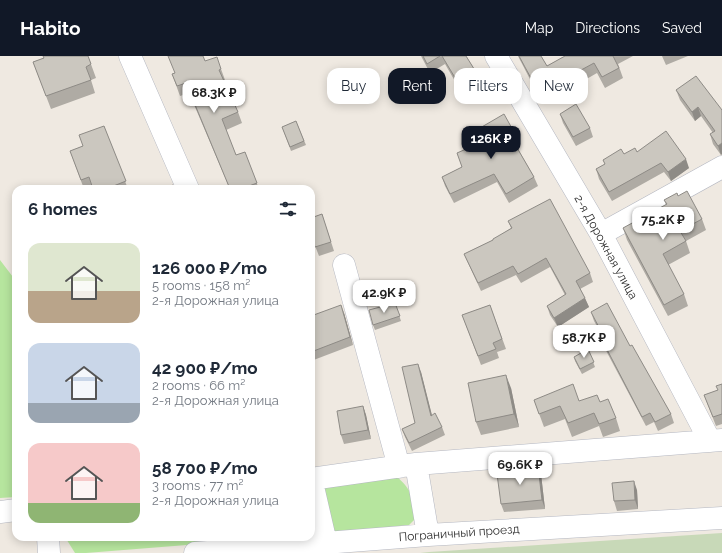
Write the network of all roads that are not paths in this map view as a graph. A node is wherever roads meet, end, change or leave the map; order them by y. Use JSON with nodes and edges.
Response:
{"nodes":[{"id":1,"x":130,"y":56,"type":"edge"},
{"id":2,"x":496,"y":56,"type":"edge"},
{"id":3,"x":722,"y":167,"type":"edge"},
{"id":4,"x":186,"y":185,"type":"edge"},
{"id":5,"x":601,"y":234,"type":"junction"},
{"id":6,"x":344,"y":265,"type":"dead end"},
{"id":7,"x":716,"y":440,"type":"edge"},
{"id":8,"x":408,"y":465,"type":"junction"},
{"id":9,"x":315,"y":477,"type":"edge"},
{"id":10,"x":315,"y":495,"type":"edge"},
{"id":11,"x":12,"y":510,"type":"edge"},
{"id":12,"x":0,"y":512,"type":"edge"},
{"id":13,"x":722,"y":518,"type":"edge"},
{"id":14,"x":428,"y":535,"type":"junction"},
{"id":15,"x":48,"y":541,"type":"edge"},
{"id":16,"x":326,"y":542,"type":"junction"},
{"id":17,"x":49,"y":553,"type":"edge"},
{"id":18,"x":196,"y":553,"type":"edge"}],
"edges":[{"from":1,"to":4,"type":"street"},
{"from":2,"to":5,"type":"street","name":"2-я Дорожная улица"},
{"from":3,"to":5,"type":"street"},
{"from":5,"to":7,"type":"street","name":"2-я Дорожная улица"},
{"from":6,"to":8,"type":"street"},
{"from":7,"to":8,"type":"street","name":"2-я Дорожная улица"},
{"from":8,"to":9,"type":"street","name":"2-я Дорожная улица"},
{"from":8,"to":14,"type":"street"},
{"from":10,"to":16,"type":"street"},
{"from":11,"to":12,"type":"street"},
{"from":13,"to":14,"type":"street","name":"Пограничный проезд"},
{"from":14,"to":16,"type":"street","name":"Пограничный проезд"},
{"from":15,"to":17,"type":"street"},
{"from":16,"to":18,"type":"street","name":"Пограничный проезд"}]}
